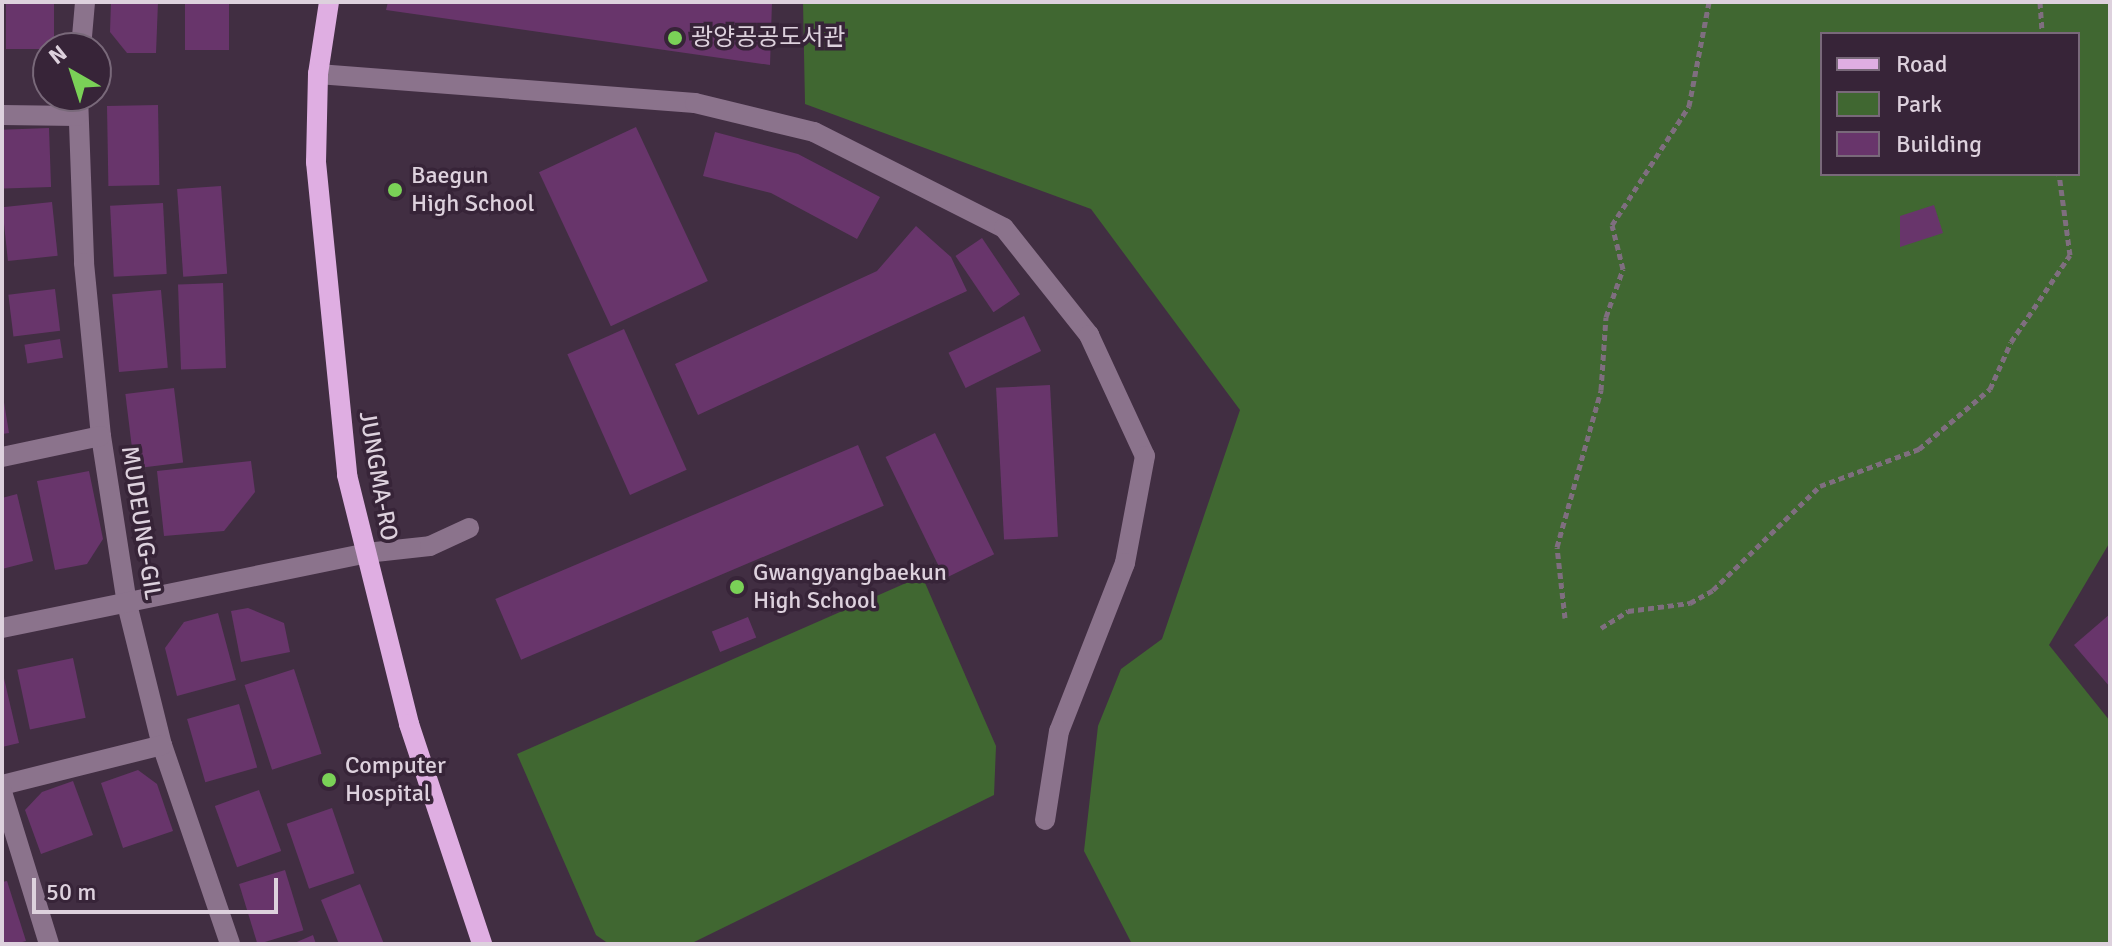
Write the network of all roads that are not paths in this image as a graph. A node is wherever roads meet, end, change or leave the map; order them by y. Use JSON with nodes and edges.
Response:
{"nodes":[{"id":1,"x":85,"y":2,"type":"edge"},
{"id":2,"x":329,"y":2,"type":"edge"},
{"id":3,"x":82,"y":32,"type":"edge"},
{"id":4,"x":318,"y":74,"type":"junction"},
{"id":5,"x":32,"y":111,"type":"edge"},
{"id":6,"x":78,"y":112,"type":"edge"},
{"id":7,"x":2,"y":115,"type":"edge"},
{"id":8,"x":101,"y":436,"type":"junction"},
{"id":9,"x":2,"y":457,"type":"edge"},
{"id":10,"x":469,"y":528,"type":"dead end"},
{"id":11,"x":366,"y":553,"type":"junction"},
{"id":12,"x":127,"y":604,"type":"junction"},
{"id":13,"x":2,"y":628,"type":"edge"},
{"id":14,"x":162,"y":745,"type":"junction"},
{"id":15,"x":2,"y":785,"type":"edge"},
{"id":16,"x":2,"y":792,"type":"edge"},
{"id":17,"x":1045,"y":820,"type":"dead end"},
{"id":18,"x":49,"y":944,"type":"edge"},
{"id":19,"x":230,"y":944,"type":"edge"},
{"id":20,"x":482,"y":944,"type":"edge"}],
"edges":[{"from":1,"to":3,"type":"street"},
{"from":2,"to":4,"type":"main road","name":"JUNGMA-RO"},
{"from":4,"to":11,"type":"main road","name":"JUNGMA-RO"},
{"from":4,"to":17,"type":"street"},
{"from":5,"to":7,"type":"street"},
{"from":6,"to":8,"type":"street","name":"MUDEUNG-GIL"},
{"from":8,"to":9,"type":"street"},
{"from":8,"to":12,"type":"street","name":"MUDEUNG-GIL"},
{"from":10,"to":11,"type":"street"},
{"from":11,"to":12,"type":"street"},
{"from":11,"to":20,"type":"main road","name":"JUNGMA-RO"},
{"from":12,"to":13,"type":"street"},
{"from":12,"to":14,"type":"street","name":"MUDEUNG-GIL"},
{"from":14,"to":15,"type":"street"},
{"from":14,"to":19,"type":"street","name":"MUDEUNG-GIL"},
{"from":16,"to":18,"type":"street"}]}
